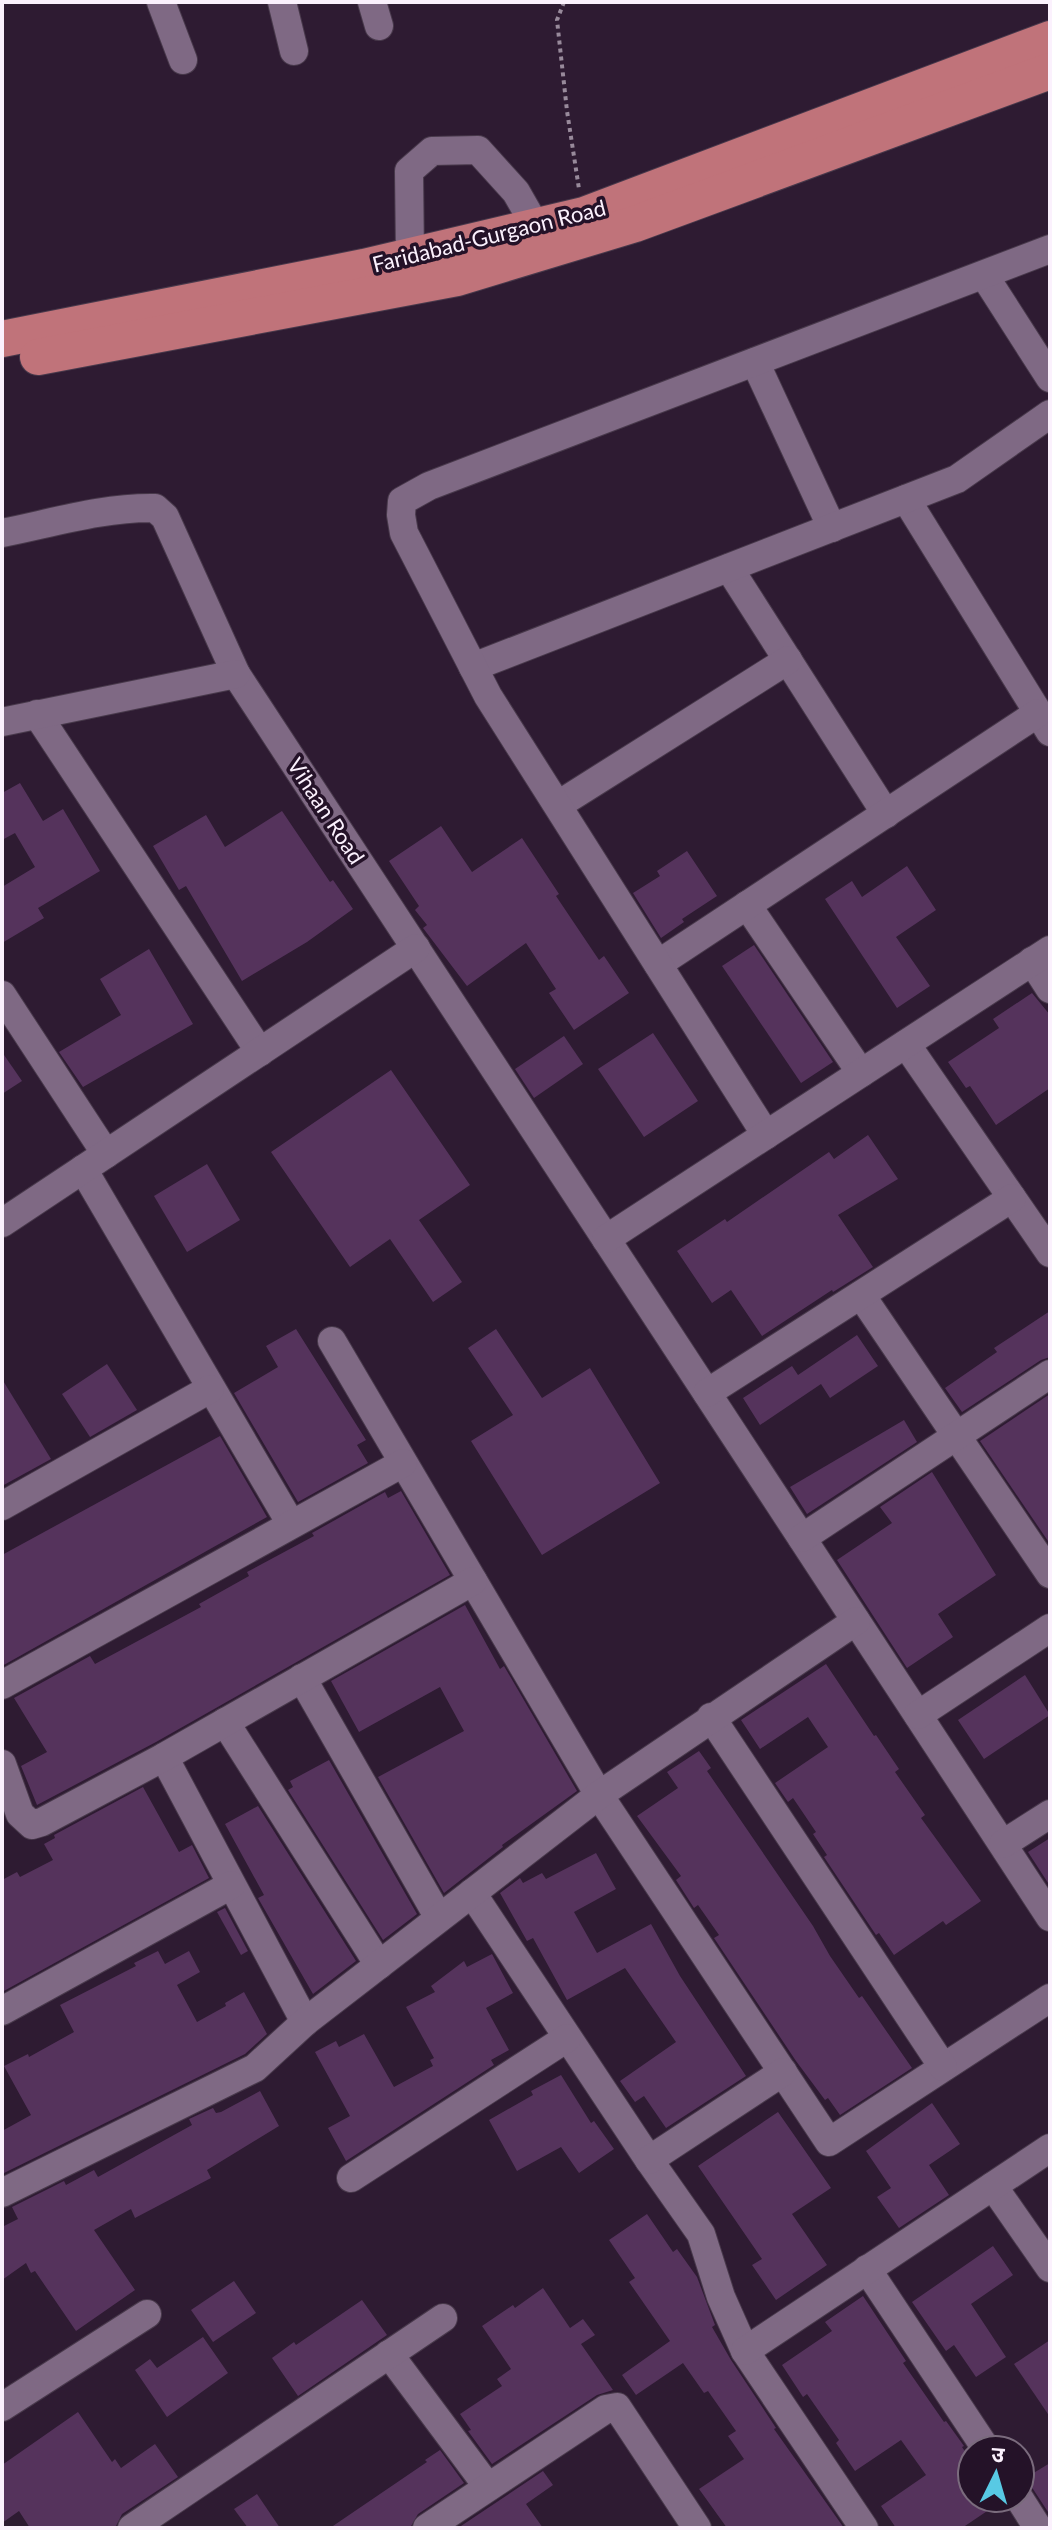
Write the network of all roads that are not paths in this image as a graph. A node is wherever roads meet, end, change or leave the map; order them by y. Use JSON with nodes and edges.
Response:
{"nodes":[{"id":1,"x":161,"y":2,"type":"edge"},
{"id":2,"x":282,"y":2,"type":"edge"},
{"id":3,"x":1050,"y":39,"type":"edge"},
{"id":4,"x":294,"y":51,"type":"dead end"},
{"id":5,"x":183,"y":60,"type":"dead end"},
{"id":6,"x":1046,"y":75,"type":"edge"},
{"id":7,"x":542,"y":238,"type":"junction"},
{"id":8,"x":1050,"y":249,"type":"edge"},
{"id":9,"x":410,"y":257,"type":"junction"},
{"id":10,"x":984,"y":275,"type":"junction"},
{"id":11,"x":2,"y":339,"type":"edge"},
{"id":12,"x":755,"y":362,"type":"junction"},
{"id":13,"x":2,"y":363,"type":"edge"},
{"id":14,"x":1050,"y":378,"type":"edge"},
{"id":15,"x":1050,"y":414,"type":"edge"},
{"id":16,"x":906,"y":499,"type":"junction"},
{"id":17,"x":832,"y":528,"type":"junction"},
{"id":18,"x":2,"y":533,"type":"edge"},
{"id":19,"x":729,"y":568,"type":"junction"},
{"id":20,"x":788,"y":660,"type":"junction"},
{"id":21,"x":473,"y":667,"type":"junction"},
{"id":22,"x":236,"y":674,"type":"junction"},
{"id":23,"x":37,"y":714,"type":"junction"},
{"id":24,"x":2,"y":722,"type":"edge"},
{"id":25,"x":1044,"y":722,"type":"edge"},
{"id":26,"x":558,"y":805,"type":"junction"},
{"id":27,"x":886,"y":814,"type":"junction"},
{"id":28,"x":747,"y":905,"type":"junction"},
{"id":29,"x":416,"y":948,"type":"junction"},
{"id":30,"x":1041,"y":956,"type":"edge"},
{"id":31,"x":658,"y":964,"type":"junction"},
{"id":32,"x":1050,"y":989,"type":"edge"},
{"id":33,"x":2,"y":995,"type":"edge"},
{"id":34,"x":906,"y":1044,"type":"junction"},
{"id":35,"x":260,"y":1052,"type":"junction"},
{"id":36,"x":861,"y":1073,"type":"junction"},
{"id":37,"x":766,"y":1135,"type":"junction"},
{"id":38,"x":95,"y":1162,"type":"junction"},
{"id":39,"x":1012,"y":1198,"type":"junction"},
{"id":40,"x":2,"y":1223,"type":"edge"},
{"id":41,"x":606,"y":1239,"type":"junction"},
{"id":42,"x":1050,"y":1253,"type":"edge"},
{"id":43,"x":861,"y":1295,"type":"junction"},
{"id":44,"x":332,"y":1341,"type":"dead end"},
{"id":45,"x":1050,"y":1374,"type":"edge"},
{"id":46,"x":210,"y":1389,"type":"junction"},
{"id":47,"x":707,"y":1393,"type":"junction"},
{"id":48,"x":957,"y":1436,"type":"junction"},
{"id":49,"x":403,"y":1463,"type":"junction"},
{"id":50,"x":2,"y":1506,"type":"edge"},
{"id":51,"x":291,"y":1524,"type":"junction"},
{"id":52,"x":802,"y":1538,"type":"junction"},
{"id":53,"x":1050,"y":1574,"type":"edge"},
{"id":54,"x":473,"y":1581,"type":"junction"},
{"id":55,"x":856,"y":1621,"type":"junction"},
{"id":56,"x":1050,"y":1628,"type":"edge"},
{"id":57,"x":302,"y":1678,"type":"junction"},
{"id":58,"x":2,"y":1685,"type":"edge"},
{"id":59,"x":918,"y":1715,"type":"junction"},
{"id":60,"x":711,"y":1717,"type":"junction"},
{"id":61,"x":225,"y":1722,"type":"junction"},
{"id":62,"x":164,"y":1757,"type":"junction"},
{"id":63,"x":2,"y":1764,"type":"edge"},
{"id":64,"x":599,"y":1795,"type":"junction"},
{"id":65,"x":1050,"y":1814,"type":"edge"},
{"id":66,"x":11,"y":1819,"type":"edge"},
{"id":67,"x":1003,"y":1844,"type":"junction"},
{"id":68,"x":231,"y":1885,"type":"junction"},
{"id":69,"x":472,"y":1893,"type":"junction"},
{"id":70,"x":1050,"y":1917,"type":"edge"},
{"id":71,"x":439,"y":1918,"type":"junction"},
{"id":72,"x":379,"y":1965,"type":"junction"},
{"id":73,"x":1050,"y":1998,"type":"edge"},
{"id":74,"x":2,"y":2011,"type":"edge"},
{"id":75,"x":305,"y":2022,"type":"junction"},
{"id":76,"x":567,"y":2038,"type":"junction"},
{"id":77,"x":943,"y":2067,"type":"junction"},
{"id":78,"x":783,"y":2072,"type":"junction"},
{"id":79,"x":1050,"y":2148,"type":"edge"},
{"id":80,"x":649,"y":2160,"type":"junction"},
{"id":81,"x":351,"y":2178,"type":"dead end"},
{"id":82,"x":993,"y":2186,"type":"junction"},
{"id":83,"x":2,"y":2193,"type":"edge"},
{"id":84,"x":1050,"y":2268,"type":"edge"},
{"id":85,"x":867,"y":2269,"type":"junction"},
{"id":86,"x":147,"y":2314,"type":"dead end"},
{"id":87,"x":443,"y":2318,"type":"dead end"},
{"id":88,"x":745,"y":2351,"type":"junction"},
{"id":89,"x":389,"y":2354,"type":"junction"},
{"id":90,"x":2,"y":2407,"type":"edge"},
{"id":91,"x":976,"y":2434,"type":"edge"},
{"id":92,"x":488,"y":2487,"type":"junction"},
{"id":93,"x":132,"y":2528,"type":"edge"},
{"id":94,"x":427,"y":2528,"type":"edge"},
{"id":95,"x":697,"y":2528,"type":"edge"},
{"id":96,"x":864,"y":2528,"type":"edge"}],
"edges":[{"from":1,"to":5,"type":"street"},
{"from":2,"to":4,"type":"street"},
{"from":3,"to":7,"type":"main road","name":"Faridabad-Gurgaon Road"},
{"from":6,"to":7,"type":"main road","name":"Faridabad-Gurgaon Road"},
{"from":7,"to":9,"type":"main road","name":"Faridabad-Gurgaon Road"},
{"from":7,"to":9,"type":"street"},
{"from":7,"to":13,"type":"main road","name":"Faridabad-Gurgaon Road"},
{"from":8,"to":10,"type":"street"},
{"from":9,"to":11,"type":"main road","name":"Faridabad-Gurgaon Road"},
{"from":10,"to":12,"type":"street"},
{"from":10,"to":14,"type":"street"},
{"from":12,"to":17,"type":"street"},
{"from":12,"to":21,"type":"street"},
{"from":15,"to":16,"type":"street"},
{"from":16,"to":17,"type":"street"},
{"from":16,"to":25,"type":"street"},
{"from":17,"to":19,"type":"street"},
{"from":18,"to":22,"type":"street","name":"Vihaan Road"},
{"from":19,"to":20,"type":"street"},
{"from":19,"to":21,"type":"street"},
{"from":20,"to":26,"type":"street"},
{"from":20,"to":27,"type":"street"},
{"from":21,"to":26,"type":"street"},
{"from":22,"to":23,"type":"street"},
{"from":22,"to":29,"type":"street","name":"Vihaan Road"},
{"from":23,"to":24,"type":"street"},
{"from":23,"to":35,"type":"street"},
{"from":25,"to":27,"type":"street"},
{"from":26,"to":31,"type":"street"},
{"from":27,"to":28,"type":"street"},
{"from":28,"to":31,"type":"street"},
{"from":28,"to":36,"type":"street"},
{"from":29,"to":35,"type":"street"},
{"from":29,"to":41,"type":"street","name":"Vihaan Road"},
{"from":30,"to":32,"type":"street"},
{"from":30,"to":34,"type":"street"},
{"from":31,"to":37,"type":"street"},
{"from":33,"to":38,"type":"street"},
{"from":34,"to":36,"type":"street"},
{"from":34,"to":39,"type":"street"},
{"from":35,"to":38,"type":"street"},
{"from":36,"to":37,"type":"street"},
{"from":37,"to":41,"type":"street"},
{"from":38,"to":40,"type":"street"},
{"from":38,"to":46,"type":"street"},
{"from":39,"to":42,"type":"street"},
{"from":39,"to":43,"type":"street"},
{"from":41,"to":47,"type":"street","name":"Vihaan Road"},
{"from":43,"to":47,"type":"street"},
{"from":43,"to":48,"type":"street"},
{"from":44,"to":49,"type":"street"},
{"from":45,"to":48,"type":"street"},
{"from":46,"to":50,"type":"street"},
{"from":46,"to":51,"type":"street"},
{"from":47,"to":52,"type":"street","name":"Vihaan Road"},
{"from":48,"to":52,"type":"street"},
{"from":48,"to":53,"type":"street"},
{"from":49,"to":51,"type":"street"},
{"from":49,"to":54,"type":"street"},
{"from":51,"to":58,"type":"street"},
{"from":52,"to":55,"type":"street","name":"Vihaan Road"},
{"from":54,"to":57,"type":"street"},
{"from":54,"to":64,"type":"street"},
{"from":55,"to":59,"type":"street","name":"Vihaan Road"},
{"from":55,"to":60,"type":"street"},
{"from":56,"to":59,"type":"street"},
{"from":57,"to":61,"type":"street"},
{"from":57,"to":71,"type":"street"},
{"from":59,"to":67,"type":"street","name":"Vihaan Road"},
{"from":60,"to":64,"type":"street"},
{"from":60,"to":77,"type":"street"},
{"from":61,"to":62,"type":"street"},
{"from":61,"to":72,"type":"street"},
{"from":62,"to":66,"type":"street"},
{"from":62,"to":68,"type":"street"},
{"from":63,"to":66,"type":"street"},
{"from":64,"to":69,"type":"street"},
{"from":64,"to":78,"type":"street"},
{"from":65,"to":67,"type":"street"},
{"from":67,"to":70,"type":"street","name":"Vihaan Road"},
{"from":68,"to":74,"type":"street"},
{"from":68,"to":75,"type":"street"},
{"from":69,"to":71,"type":"street"},
{"from":69,"to":76,"type":"street"},
{"from":71,"to":72,"type":"street"},
{"from":72,"to":75,"type":"street"},
{"from":73,"to":77,"type":"street"},
{"from":75,"to":83,"type":"street"},
{"from":76,"to":80,"type":"street"},
{"from":76,"to":81,"type":"street"},
{"from":77,"to":78,"type":"street"},
{"from":78,"to":80,"type":"street"},
{"from":79,"to":82,"type":"street"},
{"from":80,"to":88,"type":"street"},
{"from":82,"to":84,"type":"street"},
{"from":82,"to":85,"type":"street"},
{"from":85,"to":88,"type":"street"},
{"from":85,"to":91,"type":"street"},
{"from":86,"to":90,"type":"street"},
{"from":87,"to":89,"type":"street"},
{"from":88,"to":96,"type":"street"},
{"from":89,"to":92,"type":"street"},
{"from":89,"to":93,"type":"street"},
{"from":92,"to":94,"type":"street"},
{"from":92,"to":95,"type":"street"}]}
